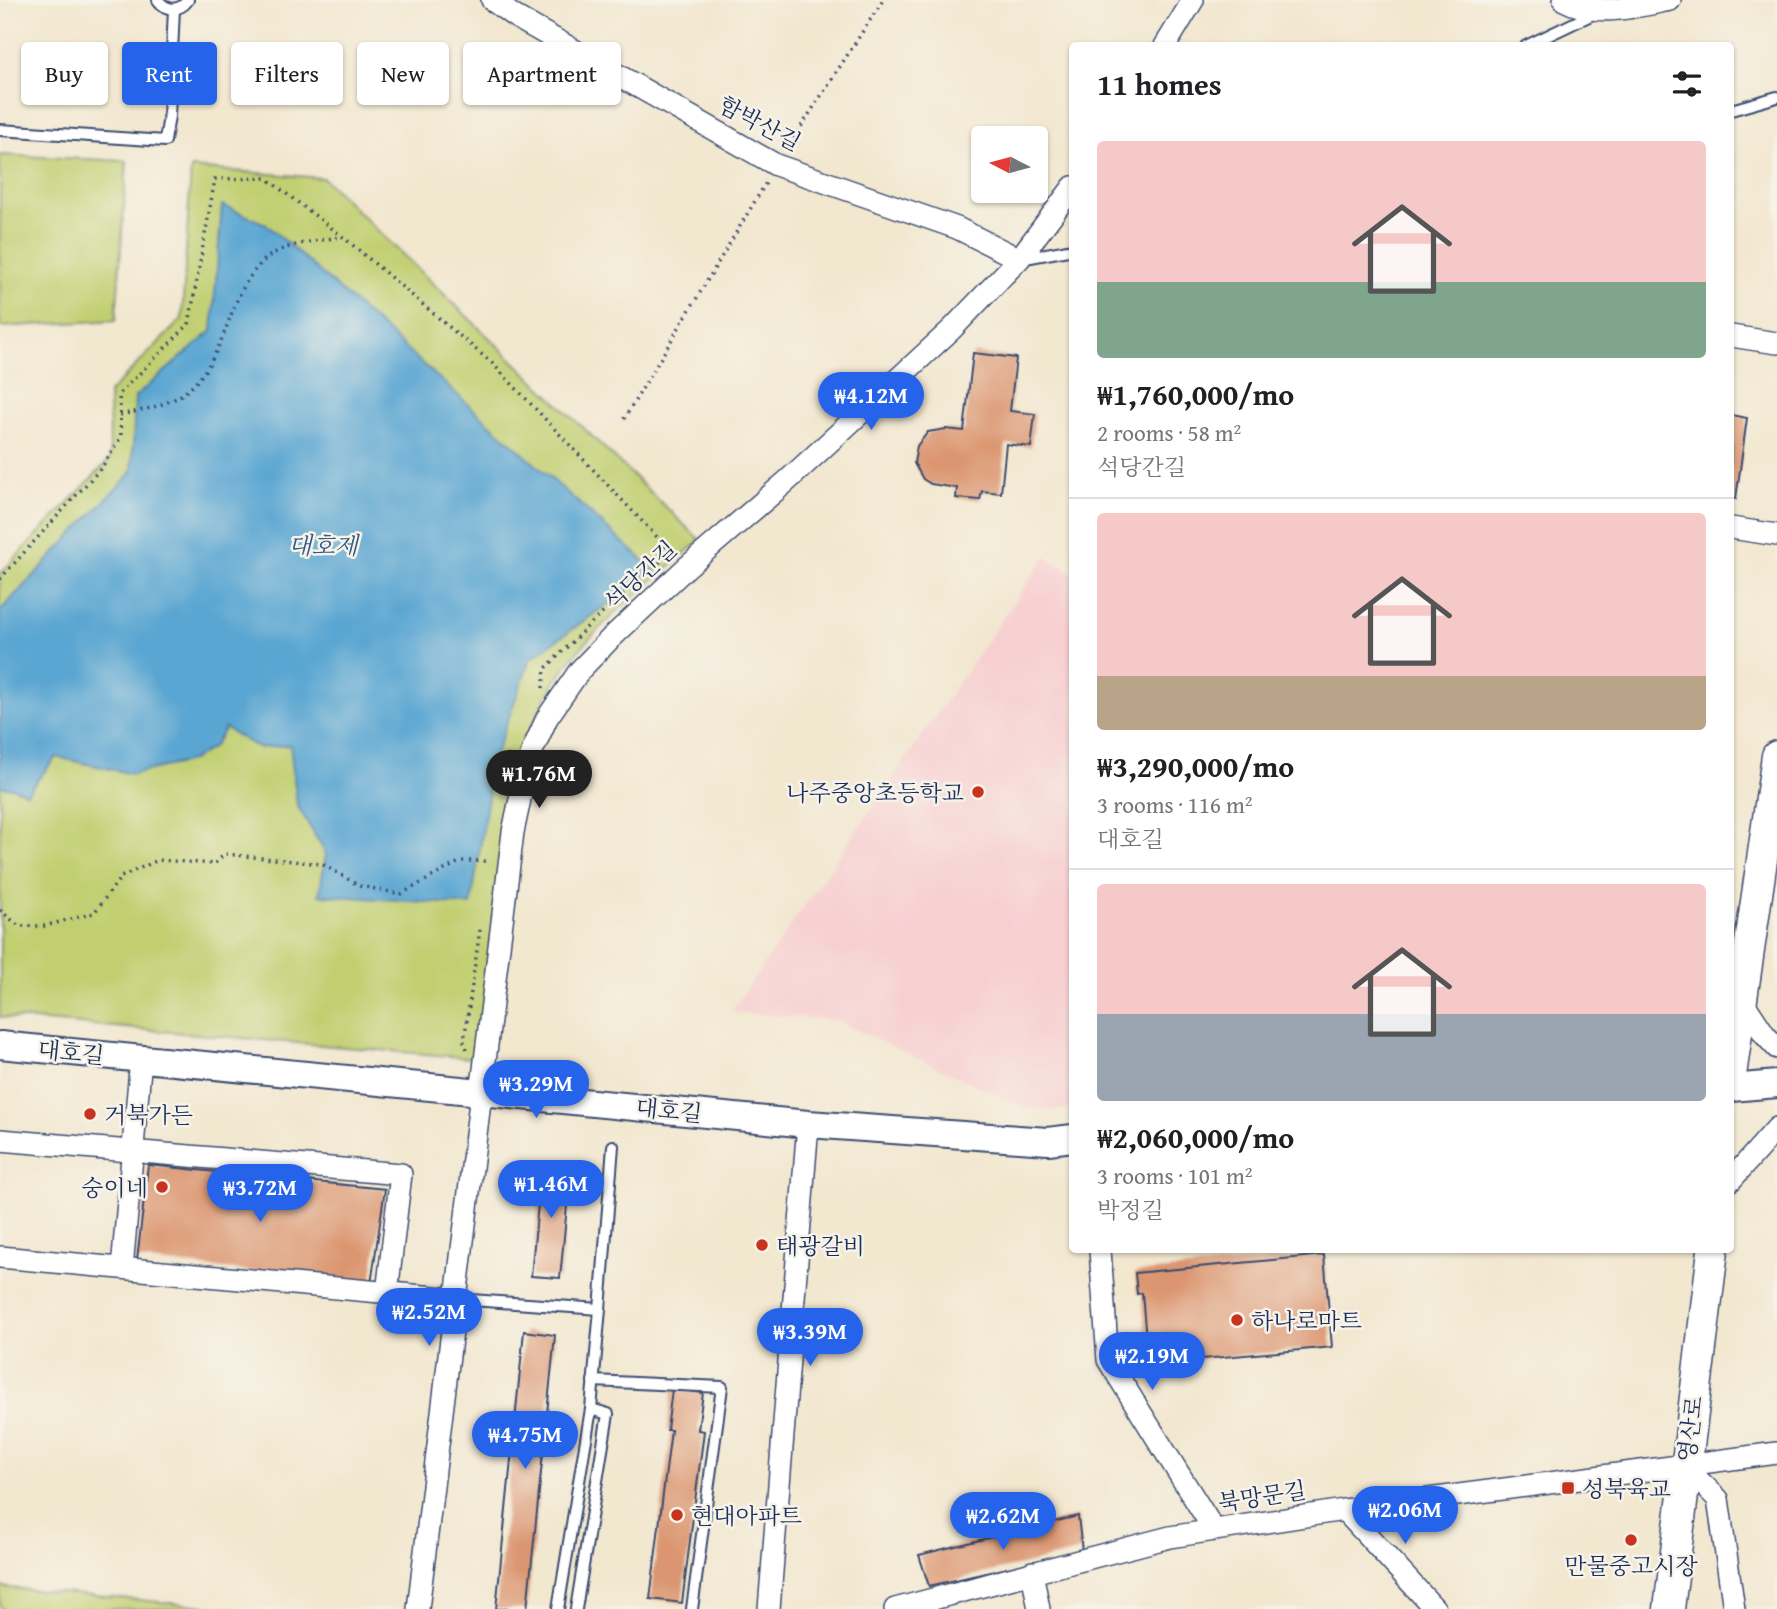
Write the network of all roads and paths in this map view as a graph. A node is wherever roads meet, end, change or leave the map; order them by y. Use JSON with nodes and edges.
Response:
{"nodes":[{"id":1,"x":159,"y":0,"type":"edge"},
{"id":2,"x":188,"y":0,"type":"edge"},
{"id":3,"x":492,"y":0,"type":"edge"},
{"id":4,"x":883,"y":0,"type":"edge"},
{"id":5,"x":1193,"y":0,"type":"edge"},
{"id":6,"x":1564,"y":0,"type":"edge"},
{"id":7,"x":1670,"y":0,"type":"edge"},
{"id":8,"x":174,"y":9,"type":"junction"},
{"id":9,"x":1598,"y":11,"type":"junction"},
{"id":10,"x":1167,"y":42,"type":"edge"},
{"id":11,"x":1534,"y":42,"type":"edge"},
{"id":12,"x":1777,"y":97,"type":"edge"},
{"id":13,"x":1734,"y":109,"type":"edge"},
{"id":14,"x":0,"y":130,"type":"edge"},
{"id":15,"x":776,"y":165,"type":"junction"},
{"id":16,"x":1069,"y":192,"type":"edge"},
{"id":17,"x":342,"y":236,"type":"junction"},
{"id":18,"x":1069,"y":250,"type":"edge"},
{"id":19,"x":1018,"y":259,"type":"junction"},
{"id":20,"x":1734,"y":336,"type":"edge"},
{"id":21,"x":1777,"y":343,"type":"edge"},
{"id":22,"x":120,"y":415,"type":"junction"},
{"id":23,"x":624,"y":419,"type":"dead end"},
{"id":24,"x":1734,"y":528,"type":"edge"},
{"id":25,"x":1777,"y":535,"type":"edge"},
{"id":26,"x":687,"y":567,"type":"junction"},
{"id":27,"x":0,"y":579,"type":"edge"},
{"id":28,"x":1777,"y":756,"type":"edge"},
{"id":29,"x":490,"y":861,"type":"dead end"},
{"id":30,"x":0,"y":910,"type":"edge"},
{"id":31,"x":1736,"y":1002,"type":"edge"},
{"id":32,"x":1734,"y":1031,"type":"edge"},
{"id":33,"x":0,"y":1045,"type":"edge"},
{"id":34,"x":1777,"y":1048,"type":"edge"},
{"id":35,"x":141,"y":1058,"type":"junction"},
{"id":36,"x":1777,"y":1084,"type":"edge"},
{"id":37,"x":1734,"y":1088,"type":"edge"},
{"id":38,"x":482,"y":1091,"type":"junction"},
{"id":39,"x":808,"y":1124,"type":"junction"},
{"id":40,"x":1777,"y":1128,"type":"edge"},
{"id":41,"x":1069,"y":1138,"type":"edge"},
{"id":42,"x":0,"y":1140,"type":"edge"},
{"id":43,"x":613,"y":1146,"type":"dead end"},
{"id":44,"x":133,"y":1151,"type":"junction"},
{"id":45,"x":1734,"y":1177,"type":"edge"},
{"id":46,"x":1100,"y":1253,"type":"edge"},
{"id":47,"x":1713,"y":1253,"type":"edge"},
{"id":48,"x":0,"y":1256,"type":"edge"},
{"id":49,"x":122,"y":1268,"type":"junction"},
{"id":50,"x":387,"y":1293,"type":"junction"},
{"id":51,"x":456,"y":1299,"type":"junction"},
{"id":52,"x":600,"y":1309,"type":"junction"},
{"id":53,"x":593,"y":1381,"type":"junction"},
{"id":54,"x":590,"y":1409,"type":"junction"},
{"id":55,"x":1777,"y":1453,"type":"edge"},
{"id":56,"x":1685,"y":1466,"type":"junction"},
{"id":57,"x":1345,"y":1510,"type":"junction"},
{"id":58,"x":1214,"y":1530,"type":"junction"},
{"id":59,"x":1032,"y":1572,"type":"junction"},
{"id":60,"x":418,"y":1609,"type":"edge"},
{"id":61,"x":558,"y":1609,"type":"edge"},
{"id":62,"x":576,"y":1609,"type":"edge"},
{"id":63,"x":692,"y":1609,"type":"edge"},
{"id":64,"x":769,"y":1609,"type":"edge"},
{"id":65,"x":895,"y":1609,"type":"edge"},
{"id":66,"x":1039,"y":1609,"type":"edge"},
{"id":67,"x":1434,"y":1609,"type":"edge"},
{"id":68,"x":1669,"y":1609,"type":"edge"},
{"id":69,"x":1734,"y":1609,"type":"edge"}],
"edges":[{"from":1,"to":8,"type":"lane"},
{"from":2,"to":8,"type":"lane"},
{"from":3,"to":15,"type":"street","name":"함박산길"},
{"from":4,"to":15,"type":"path"},
{"from":5,"to":10,"type":"street"},
{"from":6,"to":9,"type":"street"},
{"from":7,"to":9,"type":"street"},
{"from":8,"to":14,"type":"lane"},
{"from":9,"to":11,"type":"lane"},
{"from":12,"to":13,"type":"lane"},
{"from":15,"to":19,"type":"street","name":"함박산길"},
{"from":15,"to":23,"type":"path"},
{"from":16,"to":19,"type":"street","name":"석당간길"},
{"from":17,"to":22,"type":"path"},
{"from":17,"to":22,"type":"path"},
{"from":17,"to":26,"type":"path"},
{"from":18,"to":19,"type":"lane"},
{"from":19,"to":26,"type":"street","name":"석당간길"},
{"from":20,"to":21,"type":"street"},
{"from":22,"to":27,"type":"path"},
{"from":24,"to":25,"type":"street"},
{"from":26,"to":38,"type":"street","name":"석당간길"},
{"from":28,"to":31,"type":"main road"},
{"from":29,"to":30,"type":"path"},
{"from":31,"to":32,"type":"main road"},
{"from":31,"to":34,"type":"street"},
{"from":33,"to":35,"type":"street","name":"대호길"},
{"from":35,"to":38,"type":"street","name":"대호길"},
{"from":35,"to":44,"type":"street"},
{"from":36,"to":37,"type":"street"},
{"from":38,"to":39,"type":"street","name":"대호길"},
{"from":38,"to":51,"type":"street","name":"석당간길"},
{"from":39,"to":41,"type":"street","name":"대호길"},
{"from":39,"to":64,"type":"street"},
{"from":40,"to":45,"type":"street"},
{"from":42,"to":44,"type":"street"},
{"from":43,"to":52,"type":"lane"},
{"from":44,"to":49,"type":"street"},
{"from":44,"to":50,"type":"street"},
{"from":46,"to":58,"type":"street"},
{"from":47,"to":56,"type":"main road","name":"영산로"},
{"from":48,"to":49,"type":"street"},
{"from":49,"to":50,"type":"street"},
{"from":50,"to":51,"type":"street"},
{"from":51,"to":52,"type":"lane"},
{"from":51,"to":60,"type":"street","name":"석당간길"},
{"from":52,"to":53,"type":"lane"},
{"from":53,"to":54,"type":"lane"},
{"from":53,"to":63,"type":"lane"},
{"from":54,"to":61,"type":"lane"},
{"from":54,"to":62,"type":"lane"},
{"from":55,"to":56,"type":"street","name":"북망문길"},
{"from":56,"to":57,"type":"street","name":"북망문길"},
{"from":56,"to":68,"type":"main road","name":"영산로"},
{"from":56,"to":69,"type":"street"},
{"from":57,"to":58,"type":"street","name":"북망문길"},
{"from":57,"to":67,"type":"street"},
{"from":58,"to":59,"type":"street","name":"북망문길"},
{"from":59,"to":65,"type":"street","name":"북망문길"},
{"from":59,"to":66,"type":"street"}]}
